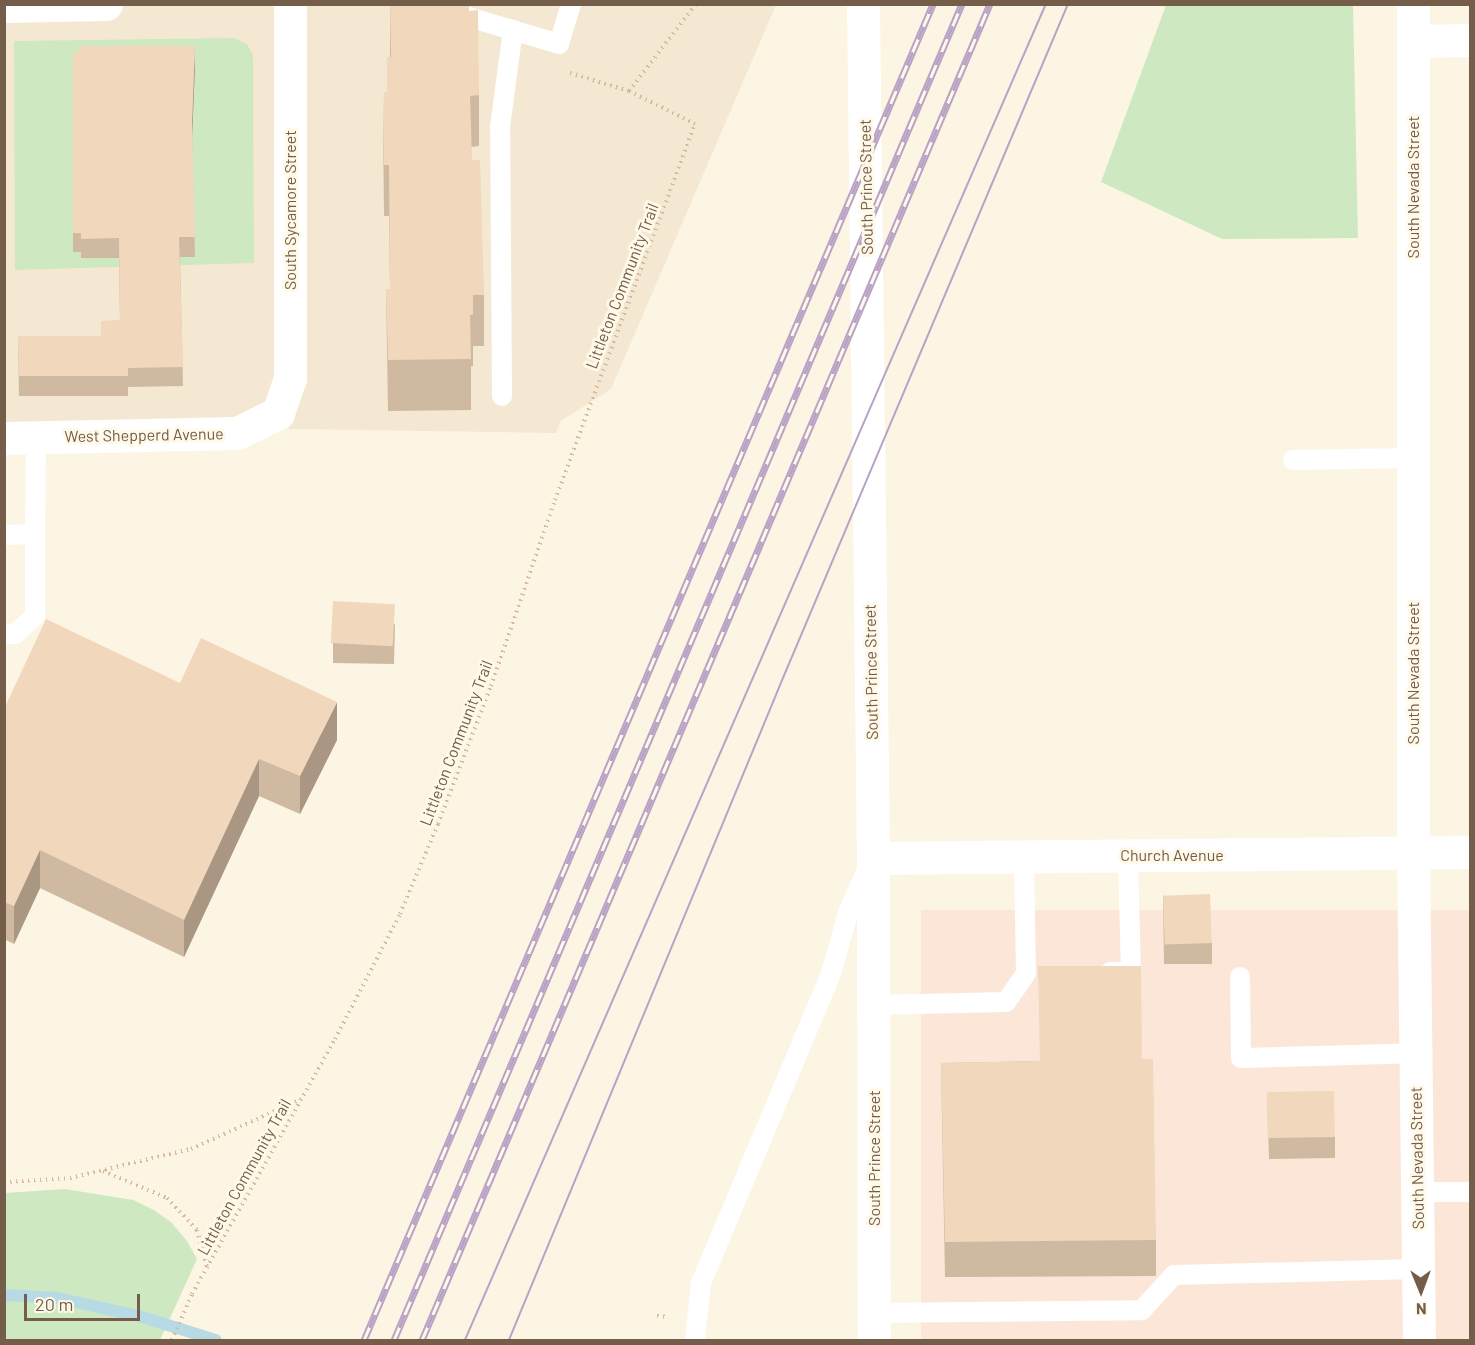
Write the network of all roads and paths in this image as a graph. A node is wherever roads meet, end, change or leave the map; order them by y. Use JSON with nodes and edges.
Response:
{"nodes":[{"id":1,"x":106,"y":4,"type":"edge"},
{"id":2,"x":290,"y":4,"type":"edge"},
{"id":3,"x":425,"y":4,"type":"edge"},
{"id":4,"x":571,"y":4,"type":"edge"},
{"id":5,"x":696,"y":4,"type":"edge"},
{"id":6,"x":863,"y":4,"type":"edge"},
{"id":7,"x":1413,"y":4,"type":"edge"},
{"id":8,"x":4,"y":6,"type":"edge"},
{"id":9,"x":513,"y":30,"type":"junction"},
{"id":10,"x":1470,"y":40,"type":"edge"},
{"id":11,"x":1413,"y":41,"type":"junction"},
{"id":12,"x":501,"y":396,"type":"dead end"},
{"id":13,"x":278,"y":413,"type":"joint"},
{"id":14,"x":20,"y":437,"type":"edge"},
{"id":15,"x":1413,"y":459,"type":"junction"},
{"id":16,"x":1293,"y":460,"type":"dead end"},
{"id":17,"x":35,"y":534,"type":"junction"},
{"id":18,"x":4,"y":535,"type":"edge"},
{"id":19,"x":4,"y":634,"type":"edge"},
{"id":20,"x":1470,"y":852,"type":"edge"},
{"id":21,"x":1413,"y":853,"type":"junction"},
{"id":22,"x":1024,"y":856,"type":"junction"},
{"id":23,"x":1128,"y":856,"type":"junction"},
{"id":24,"x":873,"y":858,"type":"junction"},
{"id":25,"x":1096,"y":972,"type":"edge"},
{"id":26,"x":1026,"y":973,"type":"junction"},
{"id":27,"x":1049,"y":973,"type":"edge"},
{"id":28,"x":1240,"y":976,"type":"dead end"},
{"id":29,"x":873,"y":1005,"type":"junction"},
{"id":30,"x":1415,"y":1053,"type":"junction"},
{"id":31,"x":302,"y":1098,"type":"junction"},
{"id":32,"x":102,"y":1171,"type":"junction"},
{"id":33,"x":4,"y":1182,"type":"edge"},
{"id":34,"x":1417,"y":1192,"type":"junction"},
{"id":35,"x":1470,"y":1192,"type":"edge"},
{"id":36,"x":207,"y":1267,"type":"junction"},
{"id":37,"x":1418,"y":1269,"type":"junction"},
{"id":38,"x":874,"y":1327,"type":"edge"},
{"id":39,"x":172,"y":1341,"type":"edge"},
{"id":40,"x":695,"y":1341,"type":"edge"},
{"id":41,"x":1419,"y":1341,"type":"edge"}],
"edges":[{"from":1,"to":8,"type":"street"},
{"from":2,"to":13,"type":"street","name":"South Sycamore Street"},
{"from":3,"to":9,"type":"lane"},
{"from":4,"to":9,"type":"lane"},
{"from":5,"to":31,"type":"path","name":"Littleton Community Trail"},
{"from":6,"to":24,"type":"street","name":"South Prince Street"},
{"from":7,"to":11,"type":"street","name":"South Nevada Street"},
{"from":9,"to":12,"type":"lane"},
{"from":10,"to":11,"type":"street"},
{"from":11,"to":15,"type":"street","name":"South Nevada Street"},
{"from":13,"to":14,"type":"street","name":"West Shepperd Avenue"},
{"from":14,"to":17,"type":"lane"},
{"from":15,"to":16,"type":"lane"},
{"from":15,"to":21,"type":"street","name":"South Nevada Street"},
{"from":17,"to":18,"type":"lane"},
{"from":17,"to":19,"type":"lane"},
{"from":20,"to":21,"type":"street","name":"Church Avenue"},
{"from":21,"to":23,"type":"street","name":"Church Avenue"},
{"from":21,"to":30,"type":"street","name":"South Nevada Street"},
{"from":22,"to":23,"type":"street","name":"Church Avenue"},
{"from":22,"to":24,"type":"street","name":"Church Avenue"},
{"from":22,"to":26,"type":"lane"},
{"from":23,"to":25,"type":"lane"},
{"from":24,"to":29,"type":"street","name":"South Prince Street"},
{"from":24,"to":40,"type":"lane"},
{"from":26,"to":27,"type":"lane"},
{"from":26,"to":29,"type":"lane"},
{"from":28,"to":30,"type":"lane"},
{"from":29,"to":38,"type":"street","name":"South Prince Street"},
{"from":30,"to":34,"type":"street","name":"South Nevada Street"},
{"from":31,"to":32,"type":"path"},
{"from":31,"to":36,"type":"path","name":"Littleton Community Trail"},
{"from":32,"to":33,"type":"path"},
{"from":32,"to":36,"type":"path"},
{"from":34,"to":35,"type":"lane"},
{"from":34,"to":37,"type":"street","name":"South Nevada Street"},
{"from":36,"to":39,"type":"path","name":"Littleton Community Trail"},
{"from":37,"to":38,"type":"lane"},
{"from":37,"to":41,"type":"street","name":"South Nevada Street"}]}
